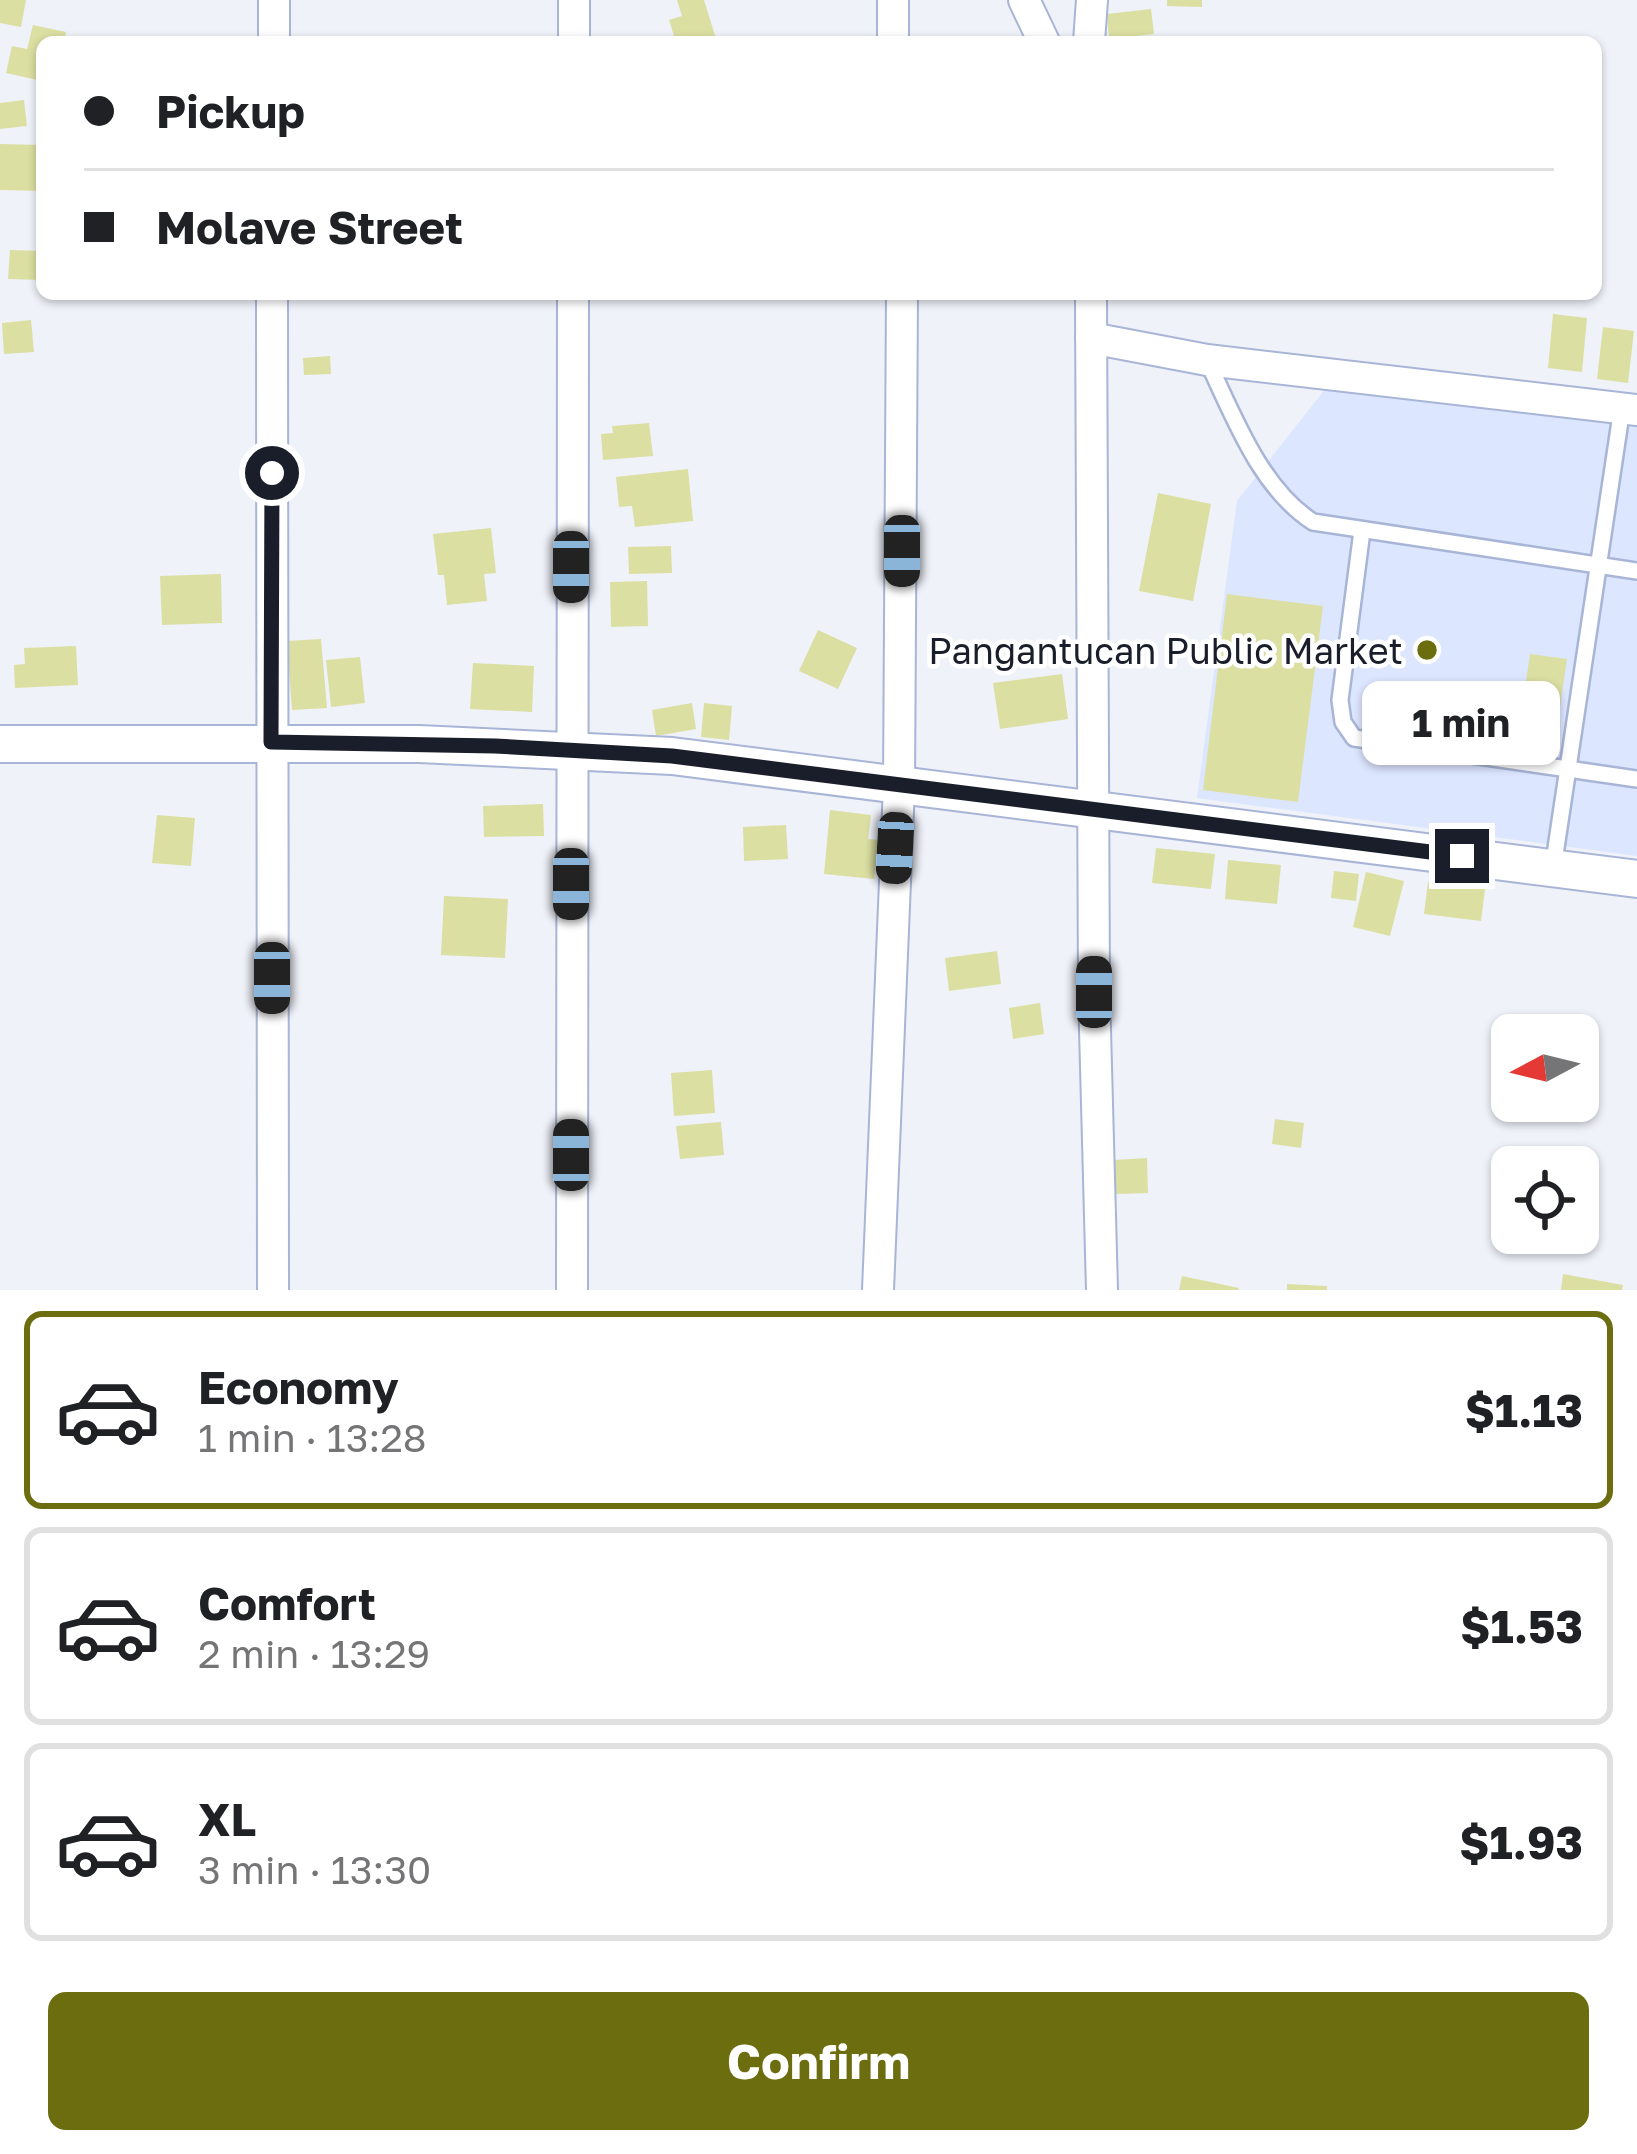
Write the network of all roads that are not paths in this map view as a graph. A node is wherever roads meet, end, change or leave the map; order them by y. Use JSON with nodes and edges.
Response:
{"nodes":[{"id":1,"x":274,"y":0,"type":"edge"},
{"id":2,"x":574,"y":0,"type":"edge"},
{"id":3,"x":893,"y":0,"type":"edge"},
{"id":4,"x":1024,"y":0,"type":"edge"},
{"id":5,"x":1092,"y":0,"type":"edge"},
{"id":6,"x":274,"y":36,"type":"edge"},
{"id":7,"x":574,"y":36,"type":"edge"},
{"id":8,"x":893,"y":36,"type":"edge"},
{"id":9,"x":1041,"y":36,"type":"edge"},
{"id":10,"x":1089,"y":36,"type":"edge"},
{"id":11,"x":272,"y":300,"type":"edge"},
{"id":12,"x":572,"y":300,"type":"edge"},
{"id":13,"x":902,"y":300,"type":"edge"},
{"id":14,"x":1091,"y":300,"type":"edge"},
{"id":15,"x":1091,"y":338,"type":"junction"},
{"id":16,"x":1207,"y":360,"type":"junction"},
{"id":17,"x":1630,"y":409,"type":"edge"},
{"id":18,"x":1362,"y":531,"type":"junction"},
{"id":19,"x":1598,"y":566,"type":"junction"},
{"id":20,"x":1637,"y":571,"type":"edge"},
{"id":21,"x":271,"y":742,"type":"junction"},
{"id":22,"x":0,"y":744,"type":"edge"},
{"id":23,"x":571,"y":749,"type":"junction"},
{"id":24,"x":1567,"y":767,"type":"junction"},
{"id":25,"x":1637,"y":779,"type":"edge"},
{"id":26,"x":899,"y":786,"type":"junction"},
{"id":27,"x":1095,"y":809,"type":"junction"},
{"id":28,"x":1553,"y":868,"type":"junction"},
{"id":29,"x":1637,"y":879,"type":"edge"},
{"id":30,"x":274,"y":1290,"type":"edge"},
{"id":31,"x":572,"y":1290,"type":"edge"},
{"id":32,"x":878,"y":1290,"type":"edge"},
{"id":33,"x":1102,"y":1290,"type":"edge"}],
"edges":[{"from":1,"to":6,"type":"street"},
{"from":2,"to":7,"type":"street"},
{"from":3,"to":8,"type":"street"},
{"from":4,"to":9,"type":"street"},
{"from":5,"to":10,"type":"street"},
{"from":11,"to":21,"type":"street"},
{"from":12,"to":23,"type":"street"},
{"from":13,"to":26,"type":"street"},
{"from":14,"to":15,"type":"street"},
{"from":15,"to":16,"type":"street"},
{"from":15,"to":27,"type":"street"},
{"from":16,"to":17,"type":"street"},
{"from":16,"to":18,"type":"lane"},
{"from":17,"to":19,"type":"lane"},
{"from":18,"to":19,"type":"lane"},
{"from":18,"to":24,"type":"lane"},
{"from":19,"to":20,"type":"lane"},
{"from":19,"to":24,"type":"lane"},
{"from":21,"to":22,"type":"street"},
{"from":21,"to":23,"type":"street"},
{"from":21,"to":30,"type":"street"},
{"from":23,"to":26,"type":"street"},
{"from":23,"to":31,"type":"street"},
{"from":24,"to":25,"type":"lane"},
{"from":24,"to":28,"type":"lane"},
{"from":26,"to":27,"type":"street"},
{"from":26,"to":32,"type":"street"},
{"from":27,"to":28,"type":"street"},
{"from":27,"to":33,"type":"street"},
{"from":28,"to":29,"type":"street"}]}
